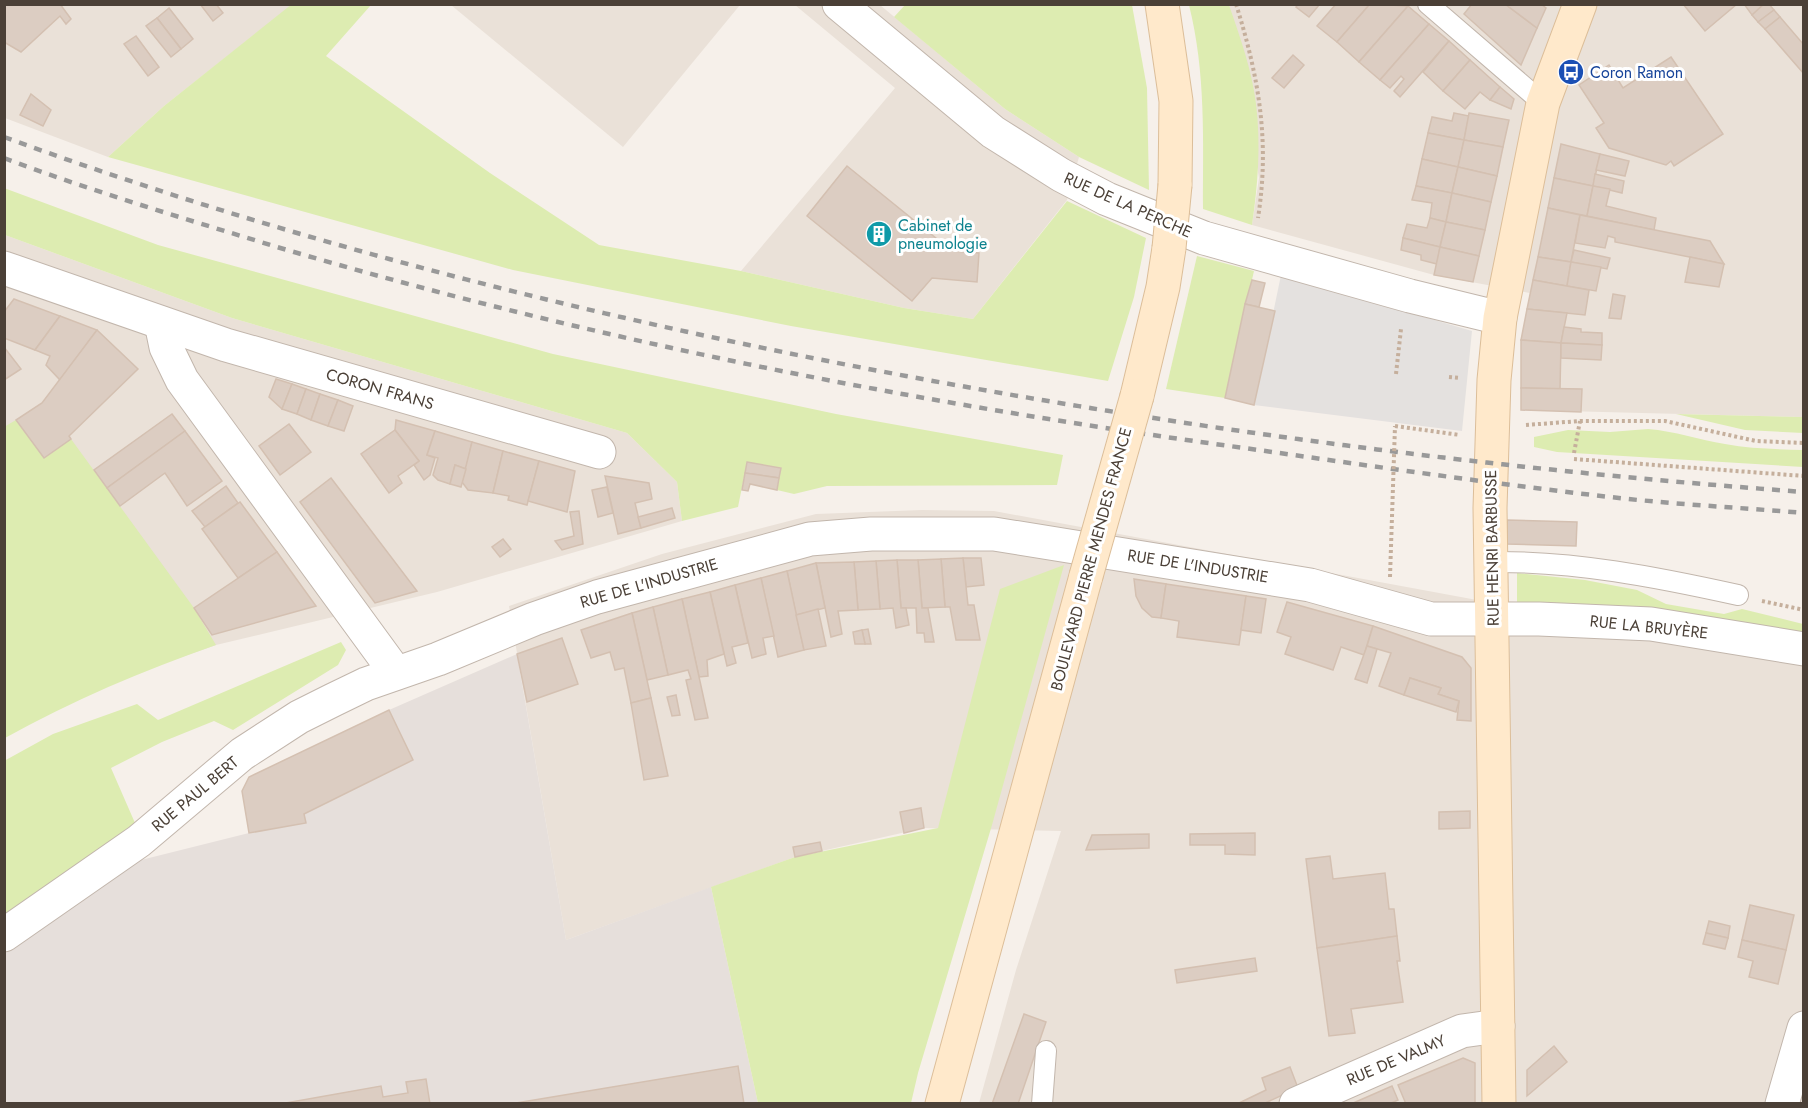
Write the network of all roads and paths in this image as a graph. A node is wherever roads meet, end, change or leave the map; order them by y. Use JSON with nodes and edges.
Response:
{"nodes":[{"id":1,"x":839,"y":4,"type":"edge"},
{"id":2,"x":1162,"y":4,"type":"edge"},
{"id":3,"x":1236,"y":4,"type":"edge"},
{"id":4,"x":1428,"y":4,"type":"edge"},
{"id":5,"x":1580,"y":4,"type":"edge"},
{"id":6,"x":1543,"y":103,"type":"junction"},
{"id":7,"x":1247,"y":250,"type":"junction"},
{"id":8,"x":4,"y":268,"type":"edge"},
{"id":9,"x":1410,"y":296,"type":"junction"},
{"id":10,"x":1500,"y":318,"type":"junction"},
{"id":11,"x":161,"y":324,"type":"junction"},
{"id":12,"x":1396,"y":375,"type":"dead end"},
{"id":13,"x":1580,"y":421,"type":"junction"},
{"id":14,"x":1479,"y":428,"type":"junction"},
{"id":15,"x":1803,"y":443,"type":"edge"},
{"id":16,"x":599,"y":452,"type":"dead end"},
{"id":17,"x":1574,"y":453,"type":"dead end"},
{"id":18,"x":1574,"y":459,"type":"dead end"},
{"id":19,"x":1803,"y":476,"type":"edge"},
{"id":20,"x":1491,"y":562,"type":"junction"},
{"id":21,"x":1390,"y":577,"type":"dead end"},
{"id":22,"x":1738,"y":595,"type":"joint"},
{"id":23,"x":1803,"y":610,"type":"edge"},
{"id":24,"x":1493,"y":620,"type":"junction"},
{"id":25,"x":1803,"y":649,"type":"edge"},
{"id":26,"x":396,"y":674,"type":"junction"},
{"id":27,"x":4,"y":935,"type":"edge"},
{"id":28,"x":1498,"y":1026,"type":"junction"},
{"id":29,"x":1803,"y":1028,"type":"edge"},
{"id":30,"x":1047,"y":1051,"type":"dead end"},
{"id":31,"x":942,"y":1104,"type":"edge"},
{"id":32,"x":1042,"y":1104,"type":"edge"},
{"id":33,"x":1296,"y":1104,"type":"edge"},
{"id":34,"x":1499,"y":1104,"type":"edge"},
{"id":35,"x":1782,"y":1104,"type":"edge"}],
"edges":[{"from":1,"to":7,"type":"street","name":"RUE DE LA PERCHE"},
{"from":2,"to":31,"type":"main road","name":"BOULEVARD PIERRE MENDES FRANCE","bridge":true},
{"from":3,"to":7,"type":"path"},
{"from":4,"to":6,"type":"lane"},
{"from":5,"to":6,"type":"main road","name":"RUE HENRI BARBUSSE"},
{"from":6,"to":10,"type":"main road","name":"RUE HENRI BARBUSSE"},
{"from":7,"to":9,"type":"street","name":"RUE DE LA PERCHE"},
{"from":8,"to":11,"type":"street"},
{"from":9,"to":10,"type":"street","name":"RUE DE LA PERCHE"},
{"from":9,"to":12,"type":"path"},
{"from":10,"to":14,"type":"main road","name":"RUE HENRI BARBUSSE"},
{"from":11,"to":16,"type":"street","name":"CORON FRANS"},
{"from":11,"to":26,"type":"street"},
{"from":13,"to":14,"type":"path"},
{"from":13,"to":15,"type":"path"},
{"from":13,"to":17,"type":"path"},
{"from":14,"to":20,"type":"main road","name":"RUE HENRI BARBUSSE"},
{"from":14,"to":21,"type":"path","bridge":true},
{"from":18,"to":19,"type":"path"},
{"from":20,"to":22,"type":"lane"},
{"from":20,"to":24,"type":"main road","name":"RUE HENRI BARBUSSE"},
{"from":22,"to":23,"type":"path"},
{"from":24,"to":25,"type":"street","name":"RUE LA BRUYÈRE"},
{"from":24,"to":26,"type":"street","name":"RUE DE L'INDUSTRIE"},
{"from":24,"to":28,"type":"main road","name":"RUE HENRI BARBUSSE"},
{"from":26,"to":27,"type":"street","name":"RUE PAUL BERT"},
{"from":28,"to":33,"type":"street","name":"RUE DE VALMY"},
{"from":28,"to":34,"type":"main road","name":"RUE HENRI BARBUSSE"},
{"from":29,"to":35,"type":"street"},
{"from":30,"to":32,"type":"lane"}]}
